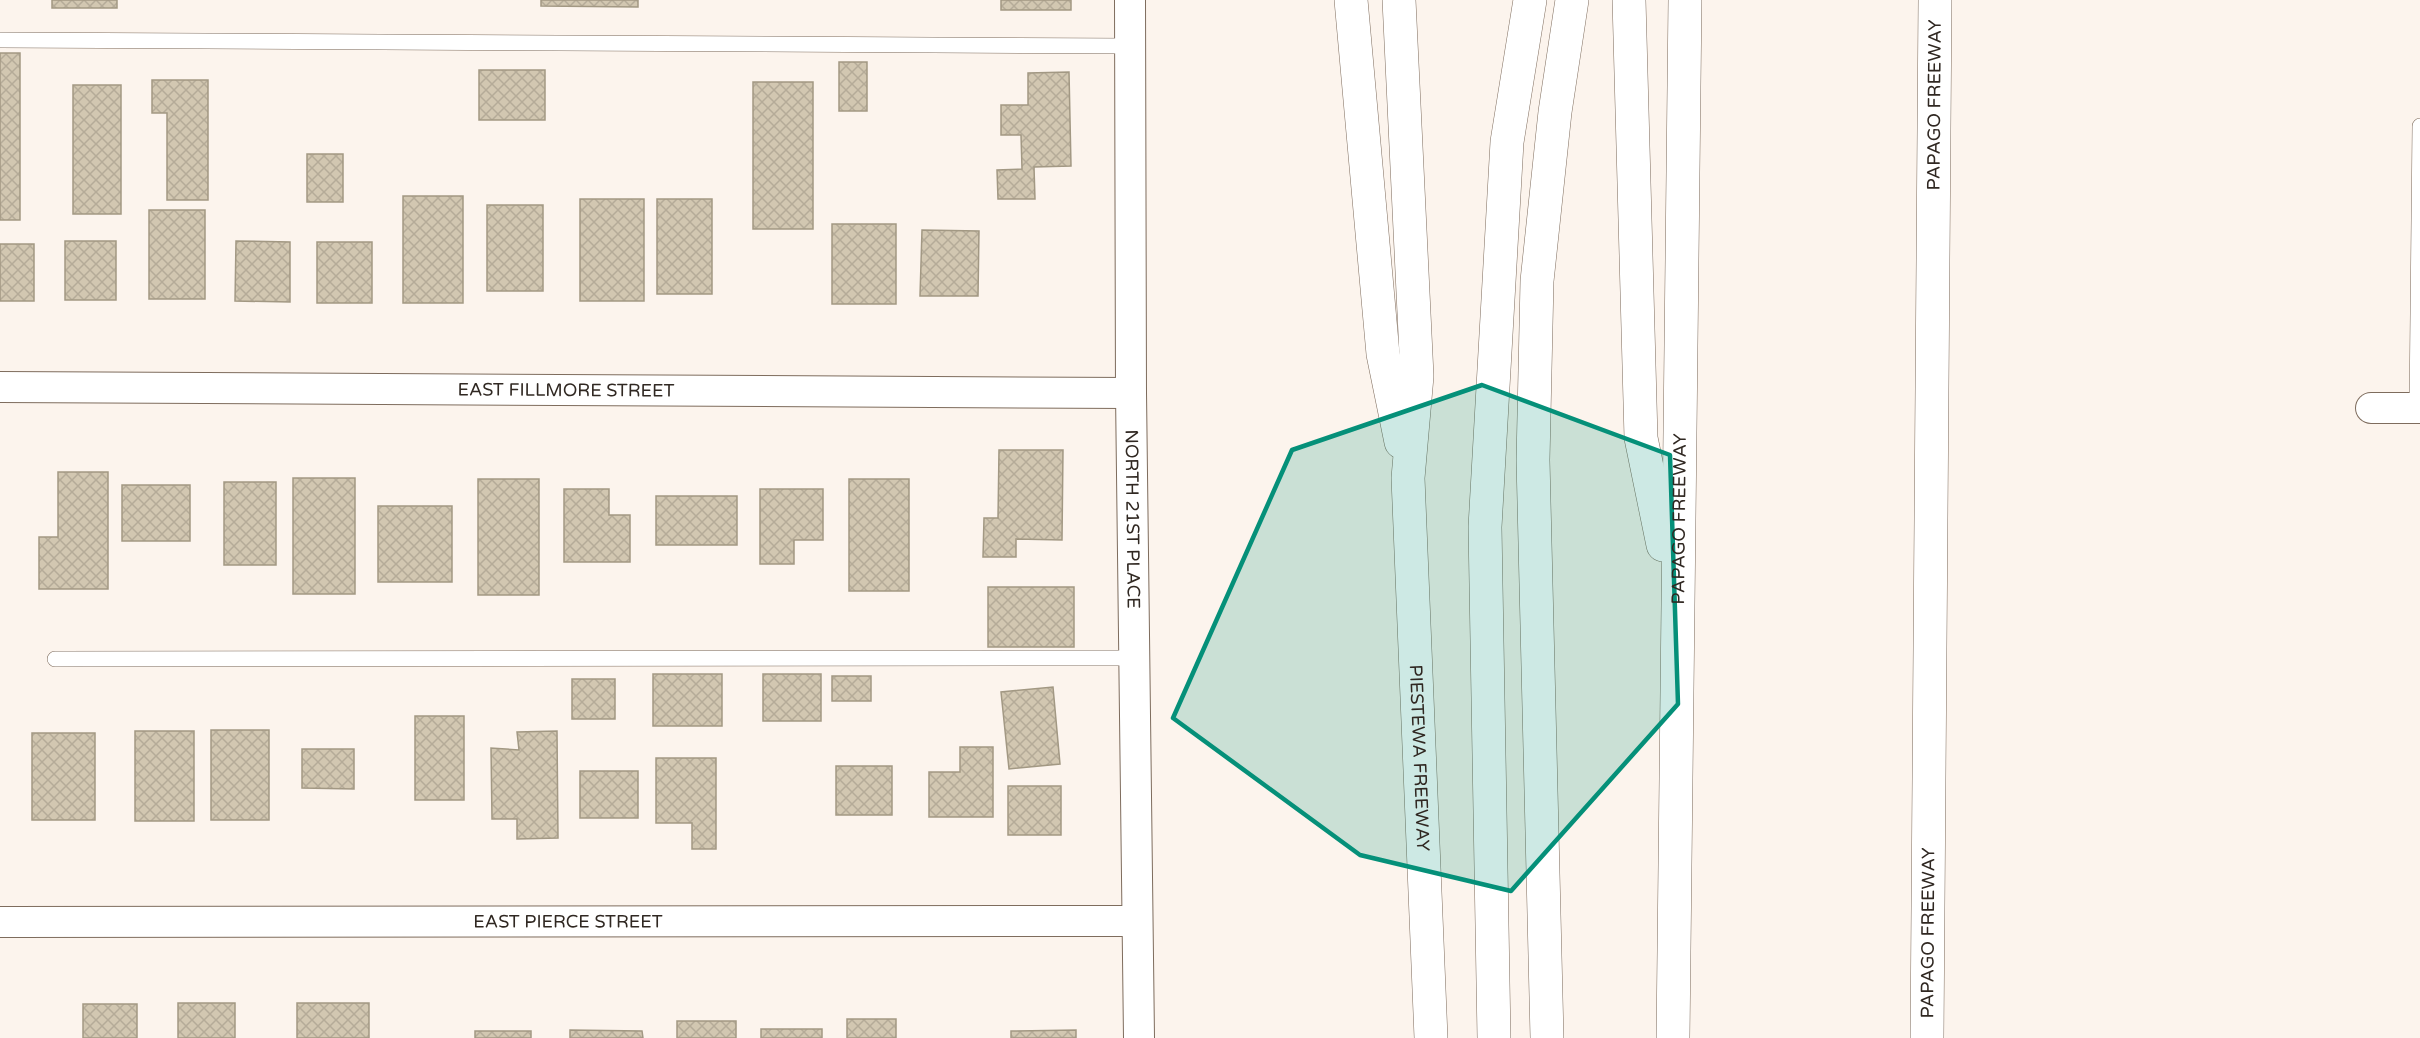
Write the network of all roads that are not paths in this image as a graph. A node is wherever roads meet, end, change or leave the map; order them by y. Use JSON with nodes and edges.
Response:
{"nodes":[{"id":1,"x":1130,"y":0,"type":"edge"},
{"id":2,"x":1351,"y":0,"type":"edge"},
{"id":3,"x":1399,"y":0,"type":"edge"},
{"id":4,"x":1530,"y":0,"type":"edge"},
{"id":5,"x":1572,"y":0,"type":"edge"},
{"id":6,"x":1629,"y":0,"type":"edge"},
{"id":7,"x":1685,"y":0,"type":"edge"},
{"id":8,"x":1935,"y":0,"type":"edge"},
{"id":9,"x":0,"y":40,"type":"edge"},
{"id":10,"x":1130,"y":46,"type":"junction"},
{"id":11,"x":2420,"y":126,"type":"edge"},
{"id":12,"x":0,"y":387,"type":"edge"},
{"id":13,"x":1131,"y":393,"type":"junction"},
{"id":14,"x":2371,"y":408,"type":"dead end"},
{"id":15,"x":2418,"y":408,"type":"edge"},
{"id":16,"x":1408,"y":478,"type":"junction"},
{"id":17,"x":1676,"y":608,"type":"junction"},
{"id":18,"x":1135,"y":658,"type":"junction"},
{"id":19,"x":55,"y":659,"type":"dead end"},
{"id":20,"x":1137,"y":921,"type":"junction"},
{"id":21,"x":0,"y":922,"type":"edge"},
{"id":22,"x":1139,"y":1038,"type":"edge"},
{"id":23,"x":1431,"y":1038,"type":"edge"},
{"id":24,"x":1494,"y":1038,"type":"edge"},
{"id":25,"x":1547,"y":1038,"type":"edge"},
{"id":26,"x":1673,"y":1038,"type":"edge"},
{"id":27,"x":1927,"y":1038,"type":"edge"}],
"edges":[{"from":1,"to":10,"type":"street","name":"NORTH 21ST PLACE"},
{"from":2,"to":16,"type":"highway"},
{"from":3,"to":16,"type":"highway"},
{"from":4,"to":24,"type":"highway"},
{"from":5,"to":25,"type":"highway"},
{"from":6,"to":17,"type":"highway"},
{"from":7,"to":17,"type":"highway","name":"PAPAGO FREEWAY"},
{"from":8,"to":27,"type":"highway","name":"PAPAGO FREEWAY"},
{"from":9,"to":10,"type":"lane"},
{"from":10,"to":13,"type":"street","name":"NORTH 21ST PLACE"},
{"from":11,"to":15,"type":"lane"},
{"from":12,"to":13,"type":"street","name":"EAST FILLMORE STREET"},
{"from":13,"to":18,"type":"street","name":"NORTH 21ST PLACE"},
{"from":14,"to":15,"type":"street"},
{"from":16,"to":23,"type":"highway","name":"PIESTEWA FREEWAY"},
{"from":17,"to":26,"type":"highway","name":"PAPAGO FREEWAY"},
{"from":18,"to":19,"type":"lane"},
{"from":18,"to":20,"type":"street","name":"NORTH 21ST PLACE"},
{"from":20,"to":21,"type":"street","name":"EAST PIERCE STREET"},
{"from":20,"to":22,"type":"street","name":"NORTH 21ST PLACE"}]}
